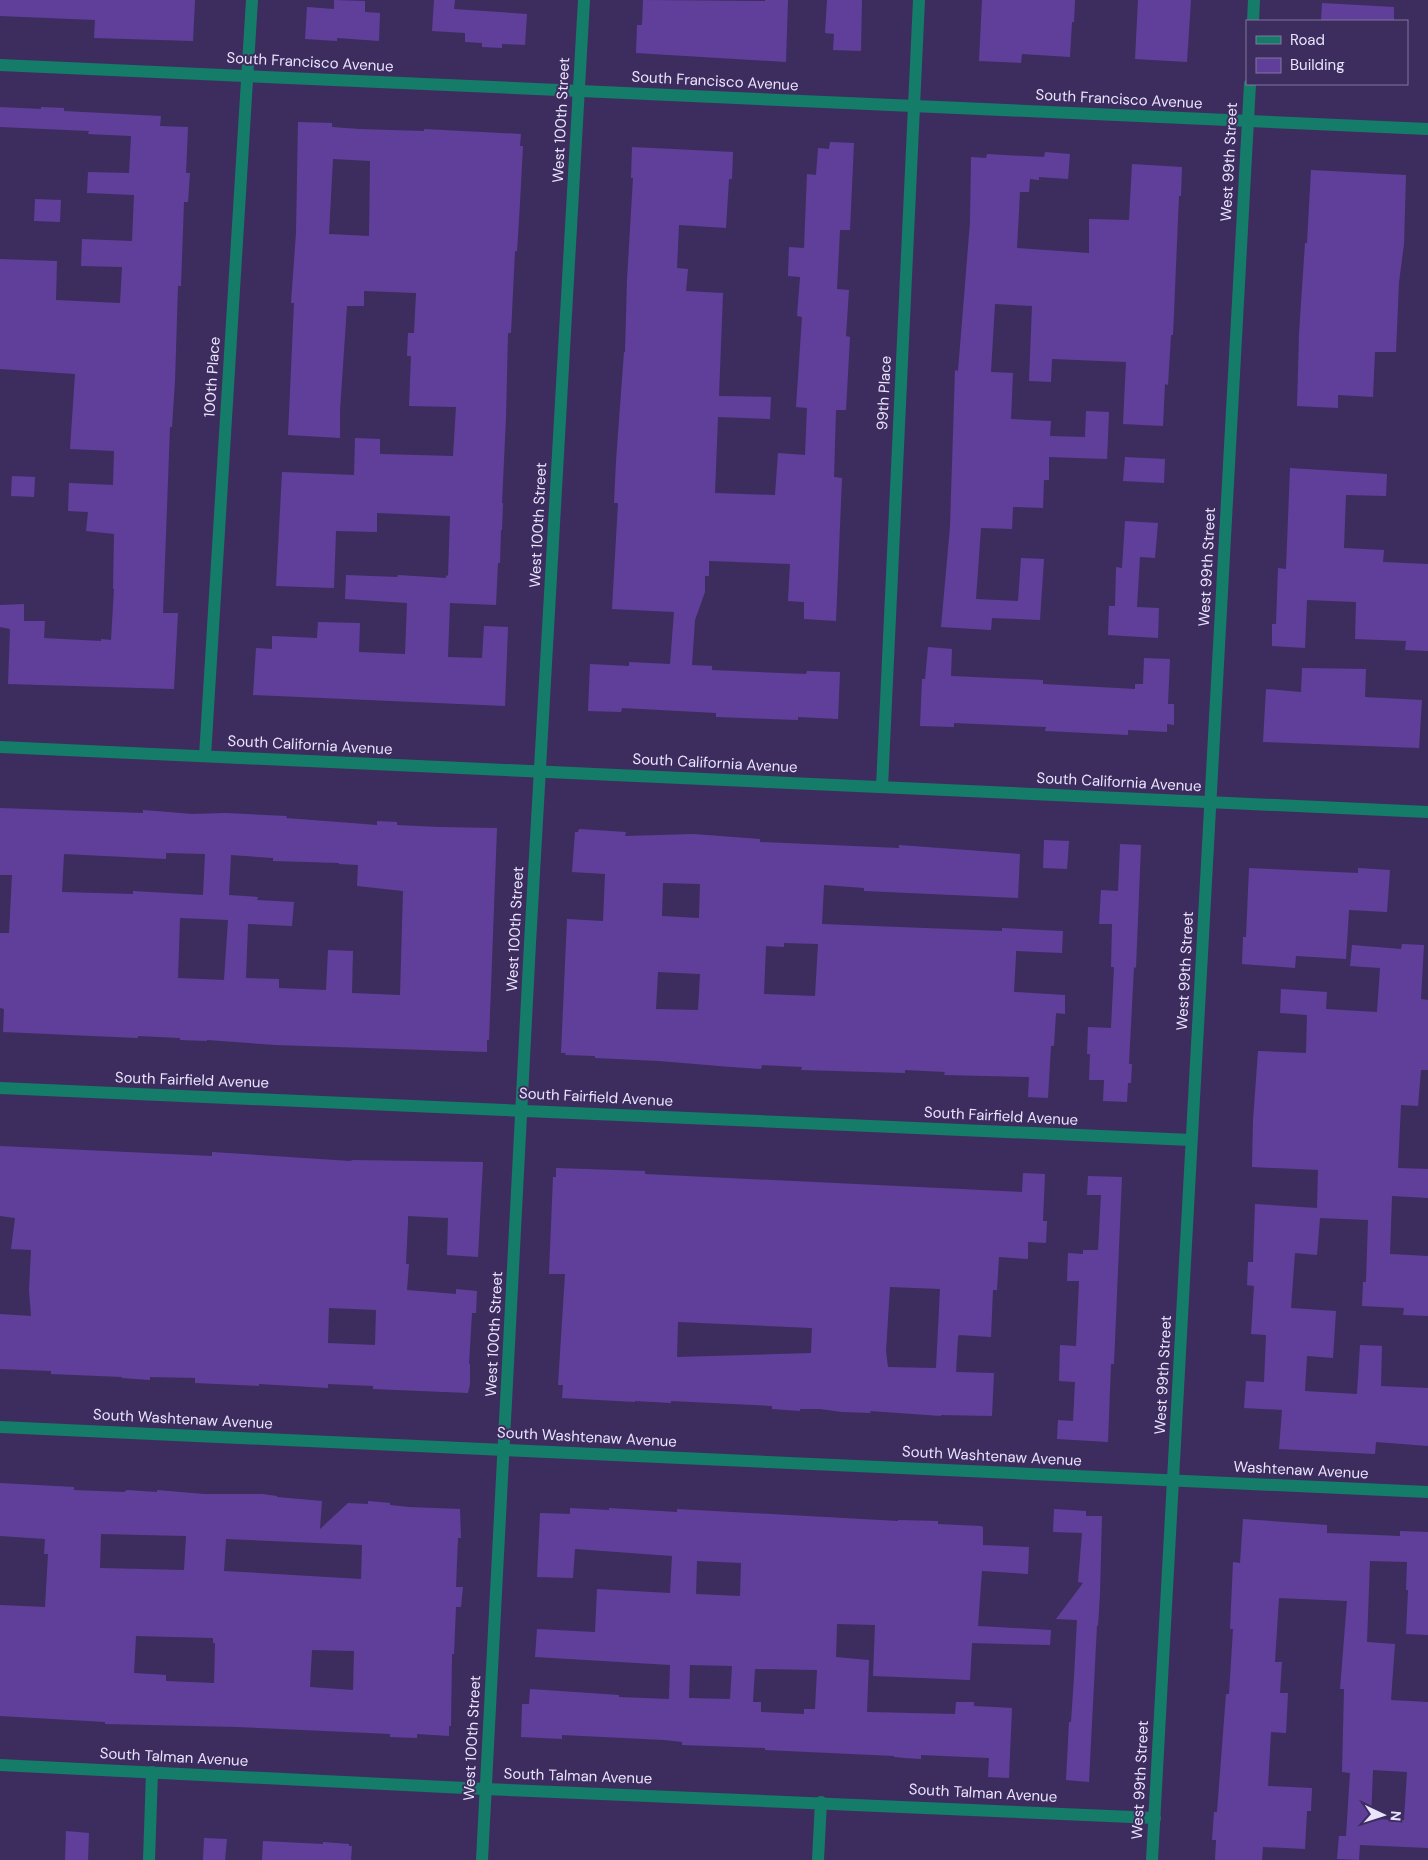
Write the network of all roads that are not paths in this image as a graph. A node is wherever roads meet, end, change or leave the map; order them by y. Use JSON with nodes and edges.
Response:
{"nodes":[{"id":1,"x":252,"y":0,"type":"edge"},
{"id":2,"x":584,"y":0,"type":"edge"},
{"id":3,"x":919,"y":0,"type":"edge"},
{"id":4,"x":1254,"y":0,"type":"edge"},
{"id":5,"x":1253,"y":20,"type":"edge"},
{"id":6,"x":0,"y":65,"type":"edge"},
{"id":7,"x":248,"y":76,"type":"junction"},
{"id":8,"x":1250,"y":85,"type":"edge"},
{"id":9,"x":579,"y":91,"type":"junction"},
{"id":10,"x":914,"y":106,"type":"junction"},
{"id":11,"x":1247,"y":121,"type":"junction"},
{"id":12,"x":1428,"y":129,"type":"edge"},
{"id":13,"x":0,"y":747,"type":"edge"},
{"id":14,"x":206,"y":756,"type":"junction"},
{"id":15,"x":540,"y":772,"type":"junction"},
{"id":16,"x":882,"y":787,"type":"junction"},
{"id":17,"x":1211,"y":802,"type":"junction"},
{"id":18,"x":1428,"y":812,"type":"edge"},
{"id":19,"x":0,"y":1088,"type":"edge"},
{"id":20,"x":521,"y":1110,"type":"junction"},
{"id":21,"x":1191,"y":1140,"type":"junction"},
{"id":22,"x":0,"y":1427,"type":"edge"},
{"id":23,"x":505,"y":1450,"type":"junction"},
{"id":24,"x":1174,"y":1480,"type":"junction"},
{"id":25,"x":1428,"y":1492,"type":"edge"},
{"id":26,"x":0,"y":1764,"type":"edge"},
{"id":27,"x":152,"y":1772,"type":"junction"},
{"id":28,"x":485,"y":1789,"type":"junction"},
{"id":29,"x":821,"y":1802,"type":"junction"},
{"id":30,"x":1155,"y":1818,"type":"junction"},
{"id":31,"x":149,"y":1860,"type":"edge"},
{"id":32,"x":482,"y":1860,"type":"edge"},
{"id":33,"x":818,"y":1860,"type":"edge"},
{"id":34,"x":1152,"y":1860,"type":"edge"}],
"edges":[{"from":1,"to":7,"type":"street","name":"100th Place"},
{"from":2,"to":9,"type":"street","name":"West 100th Street"},
{"from":3,"to":10,"type":"street","name":"99th Place"},
{"from":4,"to":5,"type":"street"},
{"from":6,"to":7,"type":"street","name":"South Francisco Avenue"},
{"from":7,"to":9,"type":"street","name":"South Francisco Avenue"},
{"from":7,"to":14,"type":"street","name":"100th Place"},
{"from":8,"to":11,"type":"street","name":"West 99th Street"},
{"from":9,"to":10,"type":"street","name":"South Francisco Avenue"},
{"from":9,"to":15,"type":"street","name":"West 100th Street"},
{"from":10,"to":11,"type":"street","name":"South Francisco Avenue"},
{"from":10,"to":16,"type":"street","name":"99th Place"},
{"from":11,"to":12,"type":"street","name":"South Francisco Avenue"},
{"from":11,"to":17,"type":"street","name":"West 99th Street"},
{"from":13,"to":14,"type":"street","name":"South California Avenue"},
{"from":14,"to":15,"type":"street","name":"South California Avenue"},
{"from":15,"to":16,"type":"street","name":"South California Avenue"},
{"from":15,"to":20,"type":"street","name":"West 100th Street"},
{"from":16,"to":17,"type":"street","name":"South California Avenue"},
{"from":17,"to":18,"type":"street","name":"South California Avenue"},
{"from":17,"to":21,"type":"street","name":"West 99th Street"},
{"from":19,"to":20,"type":"street","name":"South Fairfield Avenue"},
{"from":20,"to":21,"type":"street","name":"South Fairfield Avenue"},
{"from":20,"to":23,"type":"street","name":"West 100th Street"},
{"from":21,"to":24,"type":"street","name":"West 99th Street"},
{"from":22,"to":23,"type":"street","name":"South Washtenaw Avenue"},
{"from":23,"to":24,"type":"street","name":"South Washtenaw Avenue"},
{"from":23,"to":28,"type":"street","name":"West 100th Street"},
{"from":24,"to":25,"type":"street","name":"Washtenaw Avenue"},
{"from":24,"to":30,"type":"street","name":"West 99th Street"},
{"from":26,"to":27,"type":"street","name":"South Talman Avenue"},
{"from":27,"to":28,"type":"street","name":"South Talman Avenue"},
{"from":27,"to":31,"type":"street"},
{"from":28,"to":29,"type":"street","name":"South Talman Avenue"},
{"from":28,"to":32,"type":"street","name":"West 100th Street"},
{"from":29,"to":30,"type":"street","name":"South Talman Avenue"},
{"from":29,"to":33,"type":"street"},
{"from":30,"to":34,"type":"street","name":"West 99th Street"}]}
